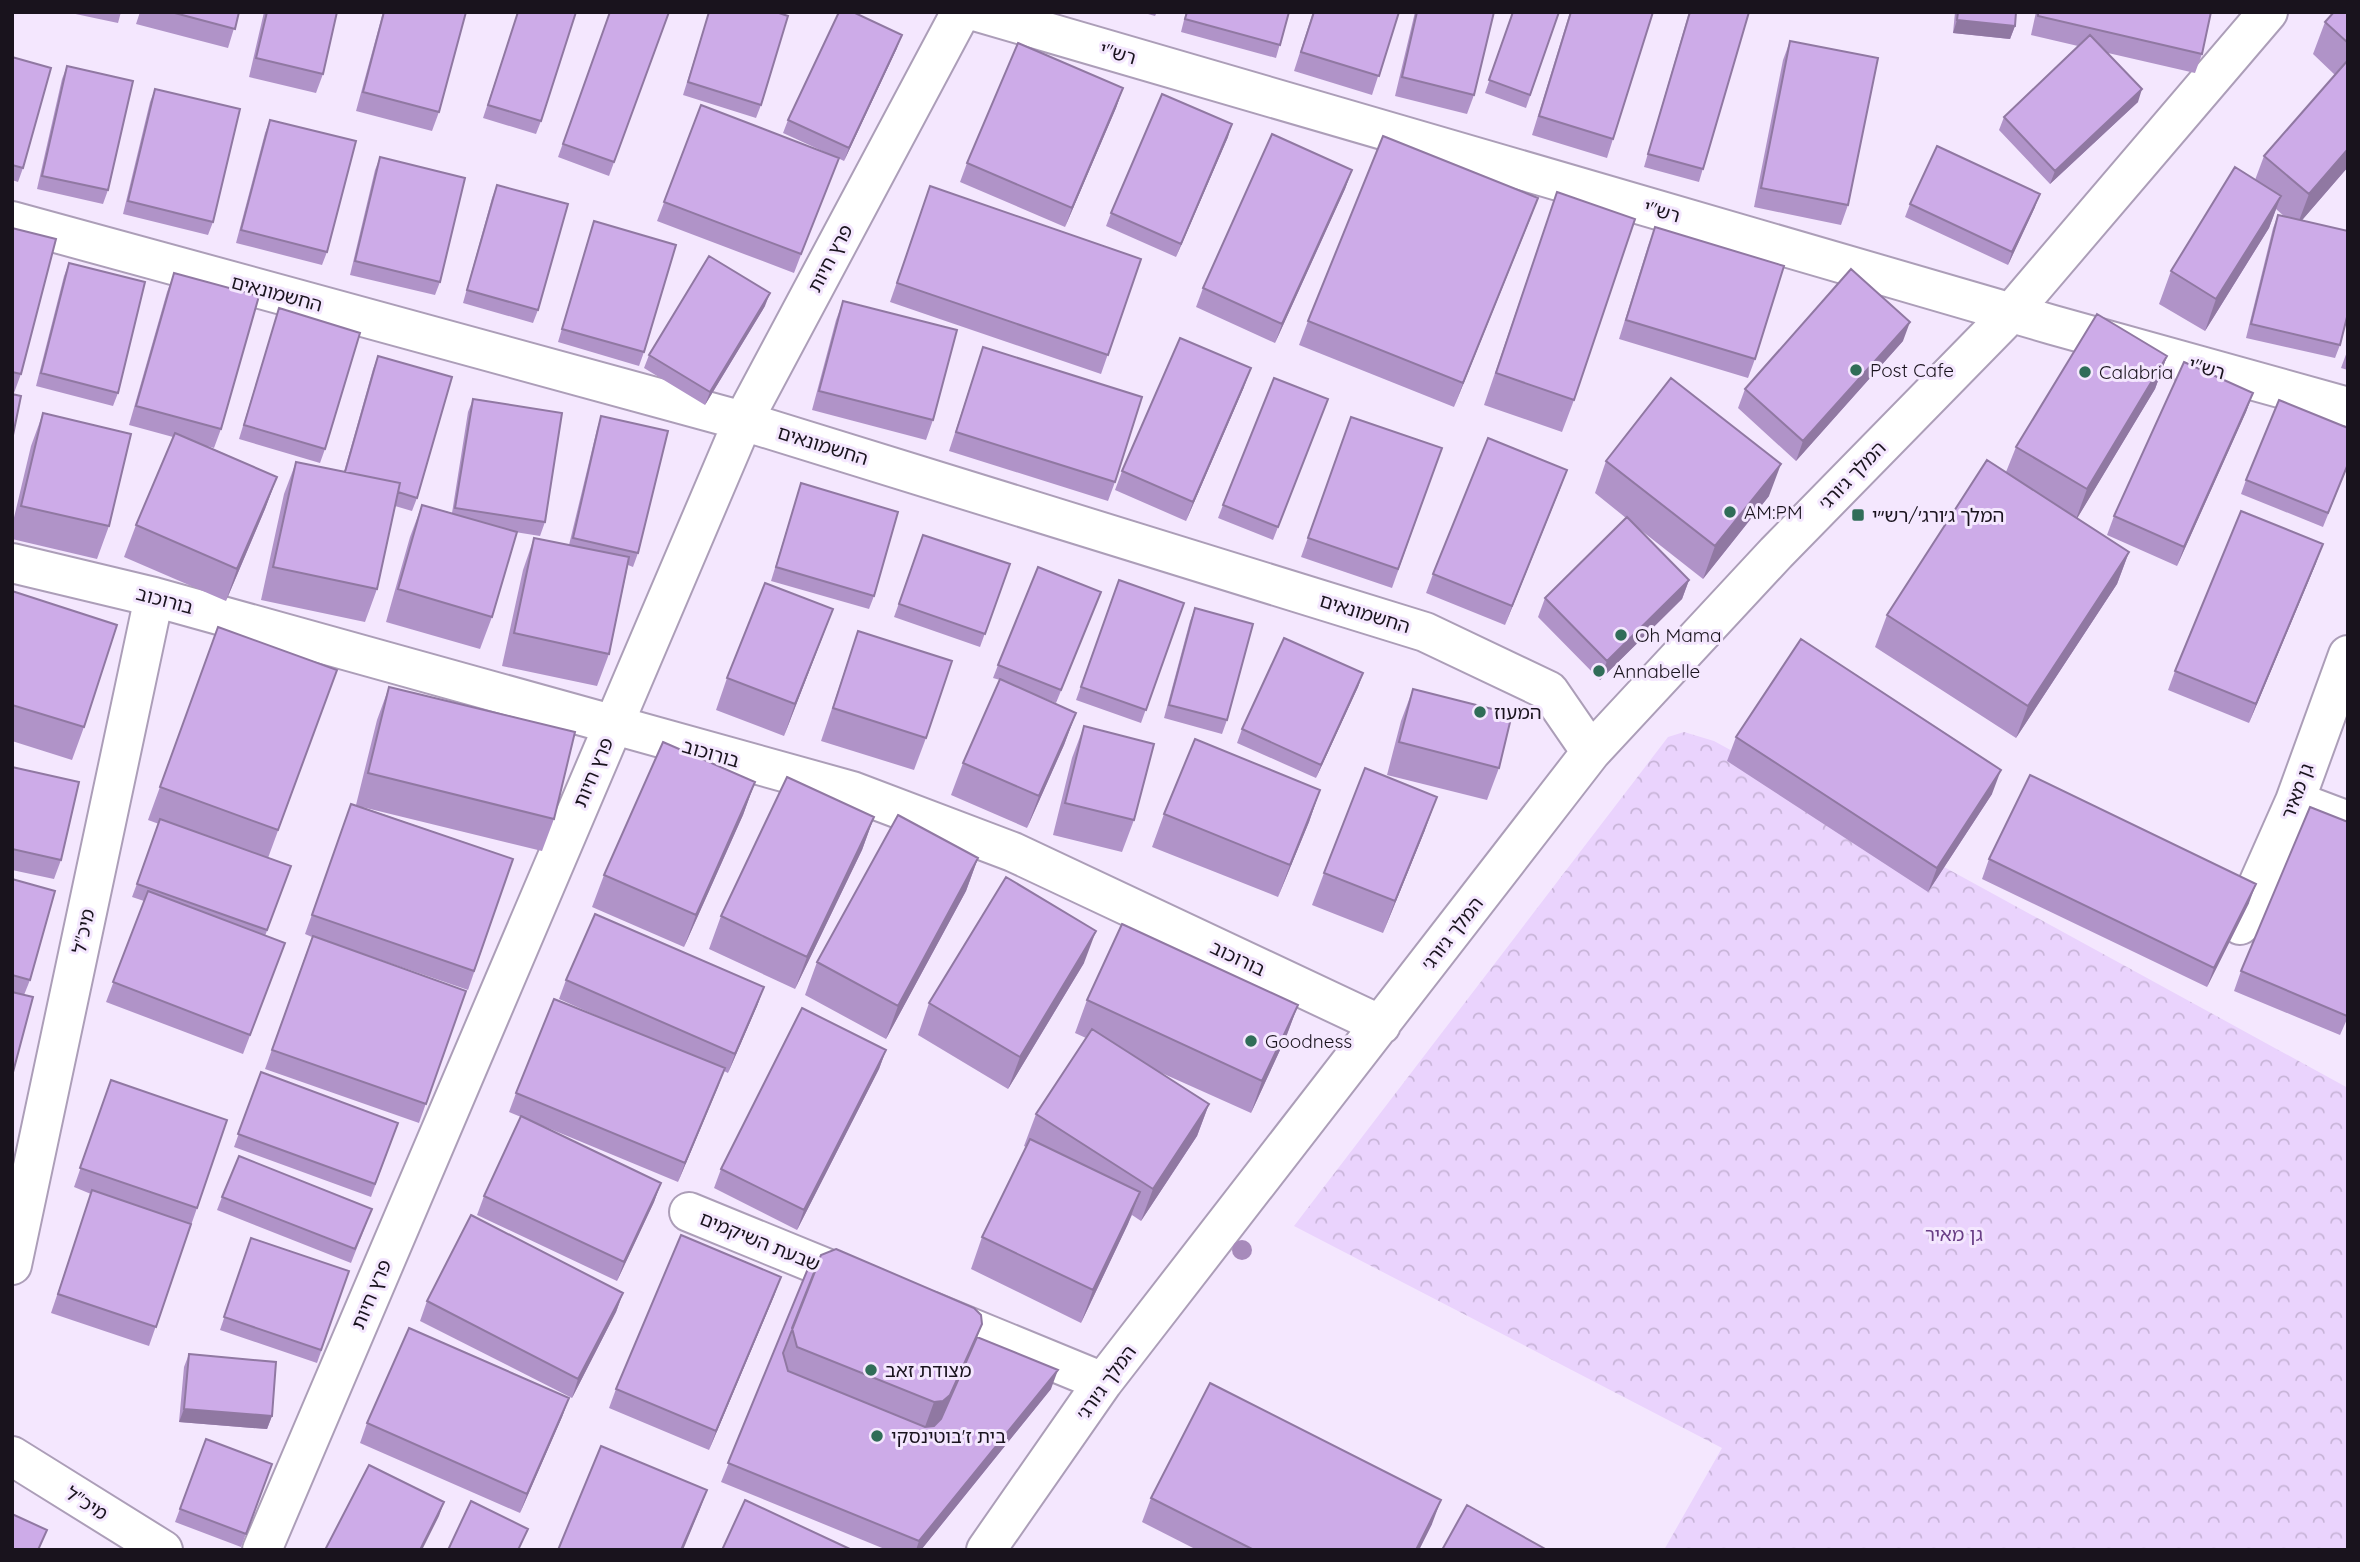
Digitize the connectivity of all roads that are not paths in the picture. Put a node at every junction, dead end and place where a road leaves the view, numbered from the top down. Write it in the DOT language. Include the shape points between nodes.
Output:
graph roads {
  1 [pos="961,12"];
  2 [pos="978,12"];
  3 [pos="2268,12"];
  4 [pos="12,221"];
  5 [pos="1948,295"];
  6 [pos="2011,313"];
  7 [pos="1967,357"];
  8 [pos="2348,407"];
  9 [pos="743,421"];
  10 [pos="12,563"];
  11 [pos="154,597"];
  12 [pos="2348,655"];
  13 [pos="612,725"];
  14 [pos="1591,752"];
  15 [pos="2295,801"];
  16 [pos="2348,821"];
  17 [pos="2240,925"];
  18 [pos="1381,1025"];
  19 [pos="689,1212"];
  20 [pos="12,1265"];
  21 [pos="1103,1382"];
  22 [pos="12,1456"];
  23 [pos="163,1550"];
  24 [pos="262,1550"];
  25 [pos="986,1550"];
  1 -- 9 [label="street, פרץ חיות"];
  2 -- 5 [label="street, רש\"י"];
  3 -- 6 [label="street"];
  4 -- 9 [label="street, החשמונאים"];
  5 -- 6 [label="street, רש\"י"];
  5 -- 7 [label="street" via="1967,325"];
  6 -- 7 [label="street, המלך ג׳ורג׳"];
  6 -- 8 [label="street, רש\"י"];
  7 -- 14 [label="street, המלך ג׳ורג׳"];
  9 -- 13 [label="street, פרץ חיות"];
  9 -- 14 [label="street, החשמונאים" via="1425,632 1549,691"];
  10 -- 11 [label="street, בורוכוב"];
  11 -- 13 [label="street, בורוכוב"];
  11 -- 20 [label="street, מיכ\"ל"];
  12 -- 15 [label="street, גן מאיר"];
  13 -- 18 [label="street, בורוכוב" via="852,791 958,829"];
  13 -- 24 [label="street, פרץ חיות"];
  14 -- 18 [label="street, המלך ג׳ורג׳"];
  15 -- 16 [label="street"];
  15 -- 17 [label="street, גן מאיר"];
  18 -- 21 [label="street, המלך ג׳ורג׳"];
  19 -- 21 [label="street, שבעת השיקמים"];
  21 -- 25 [label="street, המלך ג׳ורג׳"];
  22 -- 23 [label="street, מיכ\"ל"];
}
